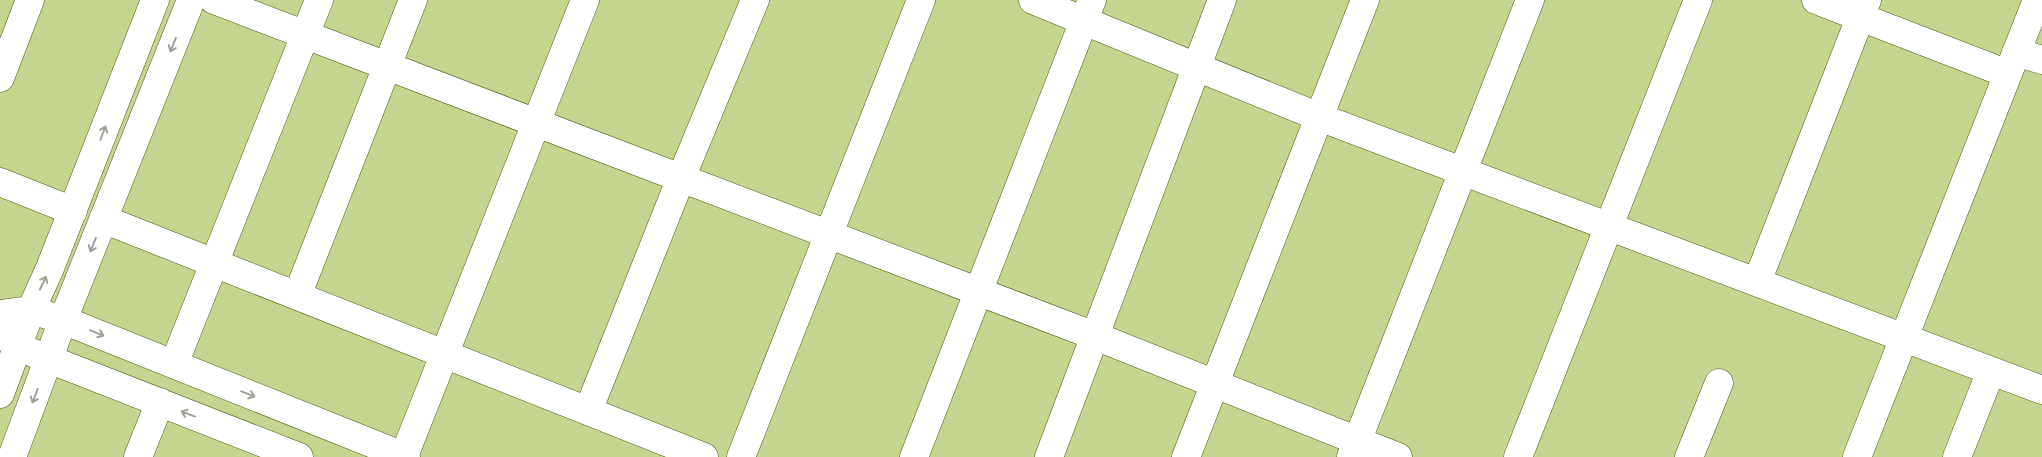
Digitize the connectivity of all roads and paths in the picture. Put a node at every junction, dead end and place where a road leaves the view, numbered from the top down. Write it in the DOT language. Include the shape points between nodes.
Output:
graph roads {
  1 [pos="30,0"];
  2 [pos="155,0"];
  3 [pos="192,0"];
  4 [pos="214,0"];
  5 [pos="319,0"];
  6 [pos="413,0"];
  7 [pos="585,0"];
  8 [pos="755,0"];
  9 [pos="921,0"];
  10 [pos="1033,0"];
  11 [pos="1222,0"];
  12 [pos="1365,0"];
  13 [pos="1530,0"];
  14 [pos="1698,0"];
  15 [pos="1816,0"];
  16 [pos="2037,0"];
  17 [pos="1864,9"];
  18 [pos="1088,10"];
  19 [pos="305,34"];
  20 [pos="2022,62"];
  21 [pos="387,66"];
  22 [pos="1198,67"];
  23 [pos="0,78"];
  24 [pos="1320,117"];
  25 [pos="536,123"];
  26 [pos="1463,171"];
  27 [pos="681,178"];
  28 [pos="0,182"];
  29 [pos="73,211"];
  30 [pos="103,219"];
  31 [pos="1609,226"];
  32 [pos="829,235"];
  33 [pos="214,263"];
  34 [pos="1757,282"];
  35 [pos="979,292"];
  36 [pos="297,296"];
  37 [pos="31,310"];
  38 [pos="0,314"];
  39 [pos="63,320"];
  40 [pos="1095,336"];
  41 [pos="1904,338"];
  42 [pos="9,340"];
  43 [pos="445,354"];
  44 [pos="50,358"];
  45 [pos="174,364"];
  46 [pos="1991,371"];
  47 [pos="1719,383"];
  48 [pos="1215,384"];
  49 [pos="2042,390"];
  50 [pos="0,394"];
  51 [pos="160,402"];
  52 [pos="588,411"];
  53 [pos="1354,449"];
  54 [pos="12,457"];
  55 [pos="138,457"];
  56 [pos="299,457"];
  57 [pos="405,457"];
  58 [pos="704,457"];
  59 [pos="741,457"];
  60 [pos="914,457"];
  61 [pos="1049,457"];
  62 [pos="1186,457"];
  63 [pos="1398,457"];
  64 [pos="1518,457"];
  65 [pos="1689,457"];
  66 [pos="1857,457"];
  67 [pos="1957,457"];
  1 -- 23 [label="street"];
  29 -- 2 [label="street, one-way"];
  3 -- 30 [label="street, one-way"];
  4 -- 19 [label="street"];
  5 -- 19 [label="street"];
  6 -- 21 [label="street"];
  7 -- 25 [label="street"];
  8 -- 27 [label="street"];
  9 -- 32 [label="street"];
  10 -- 18 [label="street"];
  11 -- 22 [label="street"];
  12 -- 24 [label="street"];
  13 -- 26 [label="street"];
  14 -- 31 [label="street"];
  15 -- 17 [label="street"];
  16 -- 20 [label="street"];
  17 -- 20 [label="street"];
  17 -- 34 [label="street"];
  18 -- 22 [label="street"];
  18 -- 35 [label="street"];
  19 -- 21 [label="street"];
  19 -- 33 [label="street"];
  20 -- 41 [label="street"];
  21 -- 25 [label="street"];
  21 -- 36 [label="street"];
  22 -- 24 [label="street"];
  22 -- 40 [label="street"];
  24 -- 26 [label="street"];
  24 -- 48 [label="street"];
  25 -- 27 [label="street"];
  25 -- 43 [label="street"];
  26 -- 31 [label="street"];
  26 -- 53 [label="street"];
  27 -- 32 [label="street"];
  27 -- 52 [label="street"];
  28 -- 29 [label="street"];
  37 -- 29 [label="street, one-way"];
  30 -- 33 [label="street"];
  30 -- 39 [label="street, one-way"];
  31 -- 34 [label="street"];
  31 -- 64 [label="street"];
  32 -- 35 [label="street"];
  32 -- 59 [label="street"];
  33 -- 36 [label="street"];
  33 -- 45 [label="street"];
  34 -- 41 [label="street"];
  35 -- 40 [label="street"];
  35 -- 60 [label="street"];
  36 -- 43 [label="street"];
  37 -- 38 [label="street"];
  37 -- 39 [label="street"];
  37 -- 42 [label="street"];
  39 -- 44 [label="street"];
  39 -- 45 [label="street, one-way"];
  40 -- 48 [label="street"];
  40 -- 61 [label="street"];
  41 -- 46 [label="street"];
  41 -- 66 [label="street"];
  42 -- 44 [label="street"];
  42 -- 50 [label="street"];
  43 -- 52 [label="street"];
  43 -- 57 [label="street"];
  44 -- 51 [label="street"];
  44 -- 54 [label="street, one-way"];
  45 -- 57 [label="street, one-way"];
  46 -- 49 [label="street"];
  46 -- 67 [label="street"];
  47 -- 65 [label="street"];
  48 -- 53 [label="street"];
  48 -- 62 [label="street"];
  51 -- 55 [label="street"];
  56 -- 51 [label="street, one-way"];
  52 -- 58 [label="street"];
  53 -- 63 [label="street"];
}
